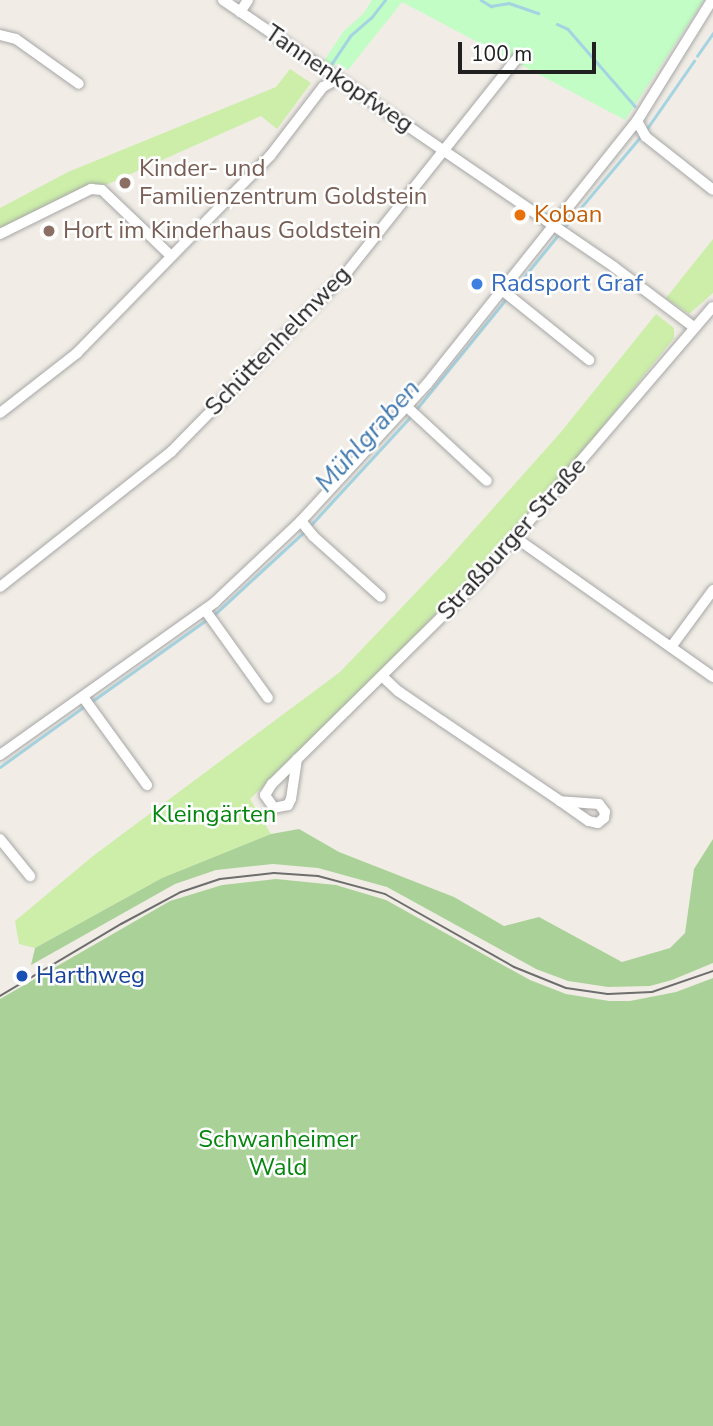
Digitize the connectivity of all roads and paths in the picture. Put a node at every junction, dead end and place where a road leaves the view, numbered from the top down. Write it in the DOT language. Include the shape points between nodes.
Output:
graph roads {
  1 [pos="223,0"];
  2 [pos="248,0"];
  3 [pos="712,0"];
  4 [pos="240,12"];
  5 [pos="0,35"];
  6 [pos="517,57"];
  7 [pos="339,78"];
  8 [pos="79,84"];
  9 [pos="637,121"];
  10 [pos="443,150"];
  11 [pos="713,190"];
  12 [pos="552,226"];
  13 [pos="0,234"];
  14 [pos="172,256"];
  15 [pos="507,294"];
  16 [pos="713,307"];
  17 [pos="695,328"];
  18 [pos="589,360"];
  19 [pos="411,411"];
  20 [pos="0,413"];
  21 [pos="486,481"];
  22 [pos="306,526"];
  23 [pos="516,538"];
  24 [pos="0,587"];
  25 [pos="713,590"];
  26 [pos="381,597"];
  27 [pos="209,615"];
  28 [pos="671,647"];
  29 [pos="383,677"];
  30 [pos="713,677"];
  31 [pos="268,698"];
  32 [pos="84,699"];
  33 [pos="0,755"];
  34 [pos="298,759"];
  35 [pos="147,785"];
  36 [pos="560,801"];
  37 [pos="0,839"];
  38 [pos="30,876"];
  1 -- 4 [label="street, Tannenkopfweg"];
  2 -- 4 [label="street"];
  3 -- 9 [label="street"];
  4 -- 7 [label="street, Tannenkopfweg"];
  5 -- 8 [label="street" via="16,39"];
  6 -- 10 [label="street, Schüttenhelmweg"];
  7 -- 10 [label="street, Tannenkopfweg"];
  7 -- 14 [label="street" via="323,87 270,156"];
  9 -- 11 [label="street" via="646,137"];
  9 -- 12 [label="street"];
  10 -- 12 [label="street, Tannenkopfweg"];
  10 -- 24 [label="street, Schüttenhelmweg" via="346,272 171,452"];
  12 -- 15 [label="street"];
  12 -- 17 [label="street, Tannenkopfweg"];
  13 -- 14 [label="street" via="91,188 102,190"];
  14 -- 20 [label="street" via="77,353"];
  15 -- 18 [label="street"];
  15 -- 19 [label="street"];
  16 -- 17 [label="street, Straßburger Straße"];
  17 -- 23 [label="street, Straßburger Straße"];
  19 -- 21 [label="street"];
  19 -- 22 [label="street"];
  22 -- 26 [label="street"];
  22 -- 27 [label="street"];
  23 -- 28 [label="street"];
  23 -- 29 [label="street, Straßburger Straße"];
  25 -- 28 [label="street"];
  27 -- 31 [label="street"];
  27 -- 32 [label="street"];
  28 -- 30 [label="street"];
  29 -- 34 [label="street, Straßburger Straße"];
  29 -- 36 [label="street"];
  32 -- 33 [label="street"];
  32 -- 35 [label="street"];
  34 -- 34 [label="street, Straßburger Straße" via="267,790 266,799 274,808 291,799"];
  37 -- 38 [label="street"];
}
